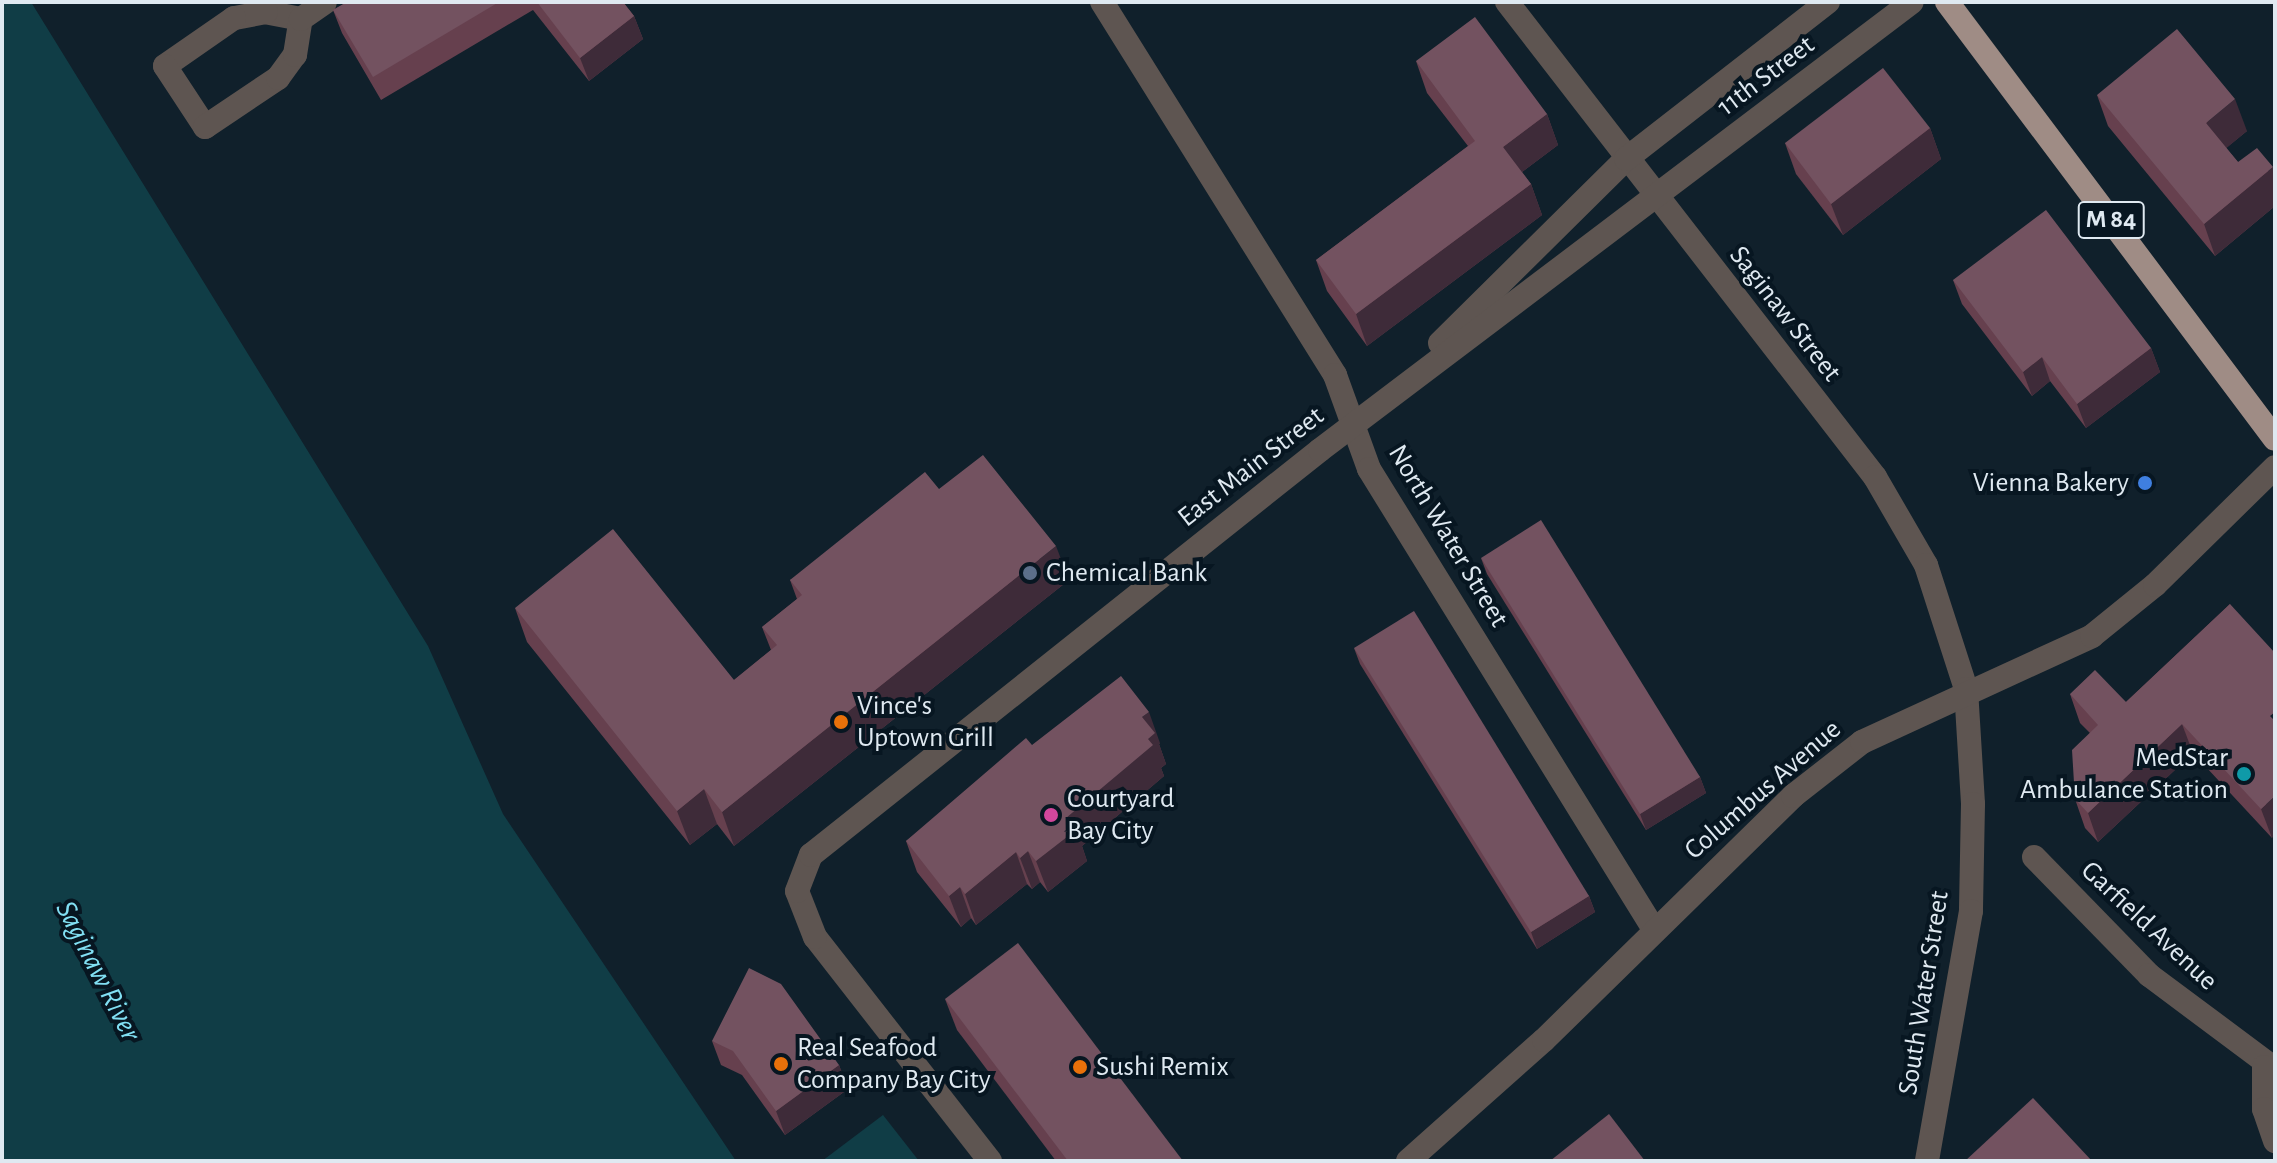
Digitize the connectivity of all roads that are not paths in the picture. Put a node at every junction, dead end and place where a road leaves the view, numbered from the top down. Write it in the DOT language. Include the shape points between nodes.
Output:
graph roads {
  1 [pos="325,2"];
  2 [pos="1102,2"];
  3 [pos="1507,2"];
  4 [pos="1828,2"];
  5 [pos="1912,2"];
  6 [pos="1947,2"];
  7 [pos="301,19"];
  8 [pos="1626,159"];
  9 [pos="1656,198"];
  10 [pos="1383,401"];
  11 [pos="1353,424"];
  12 [pos="2275,439"];
  13 [pos="2275,467"];
  14 [pos="1966,689"];
  15 [pos="2034,857"];
  16 [pos="1655,931"];
  17 [pos="2270,1068"];
  18 [pos="2275,1141"];
  19 [pos="990,1161"];
  20 [pos="1408,1161"];
  21 [pos="1927,1161"];
  1 -- 7 [label="street"];
  2 -- 11 [label="street, North Water Street" via="1335,375"];
  3 -- 8 [label="street, Saginaw Street"];
  4 -- 8 [label="street, East Main Street"];
  5 -- 9 [label="street, 11th Street"];
  6 -- 12 [label="main road, M 84"];
  7 -- 7 [label="street" via="266,12 234,18 165,66 205,127 278,78 295,55"];
  8 -- 9 [label="street, Saginaw Street"];
  8 -- 10 [label="street, East Main Street"];
  9 -- 10 [label="street, East Main Street"];
  9 -- 14 [label="street, Saginaw Street" via="1875,477 1926,565"];
  10 -- 11 [label="street, East Main Street"];
  11 -- 16 [label="street, North Water Street" via="1369,469"];
  11 -- 19 [label="street, East Main Street" via="811,855 797,891 815,937"];
  13 -- 14 [label="street, Columbus Avenue" via="2155,585 2092,636"];
  14 -- 16 [label="street, Columbus Avenue" via="1850,751 1783,805"];
  14 -- 21 [label="street, South Water Street" via="1971,911"];
  15 -- 17 [label="street, Garfield Avenue" via="2149,975"];
  16 -- 20 [label="street, Columbus Avenue"];
  17 -- 18 [label="street, Garfield Avenue" via="2264,1109"];
}
